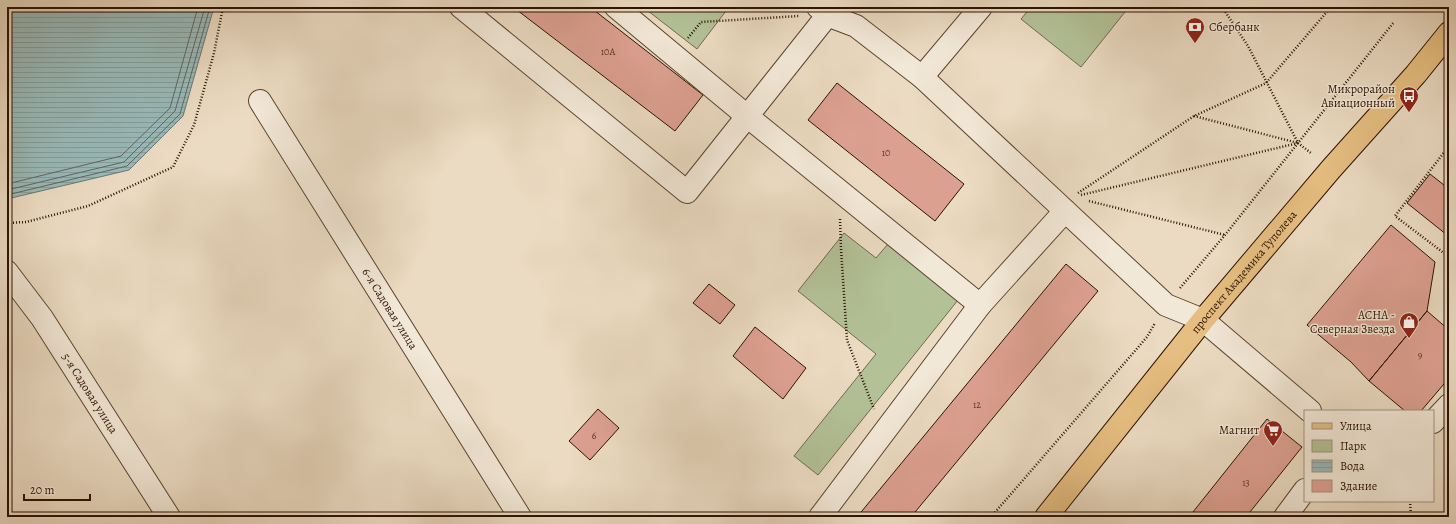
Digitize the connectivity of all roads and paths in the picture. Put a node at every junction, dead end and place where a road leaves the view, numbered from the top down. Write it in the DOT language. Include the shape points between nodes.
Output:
graph roads {
  1 [pos="223,7"];
  2 [pos="461,7"];
  3 [pos="616,7"];
  4 [pos="981,7"];
  5 [pos="1222,7"];
  6 [pos="1331,7"];
  7 [pos="826,10"];
  8 [pos="1394,22"];
  9 [pos="1448,36"];
  10 [pos="674,55"];
  11 [pos="922,77"];
  12 [pos="1266,82"];
  13 [pos="260,102"];
  14 [pos="747,116"];
  15 [pos="1194,116"];
  16 [pos="1298,143"];
  17 [pos="1449,146"];
  18 [pos="1311,153"];
  19 [pos="840,191"];
  20 [pos="1088,201"];
  21 [pos="1065,211"];
  22 [pos="7,223"];
  23 [pos="1225,235"];
  24 [pos="1449,257"];
  25 [pos="7,272"];
  26 [pos="1166,304"];
  27 [pos="980,305"];
  28 [pos="1203,320"];
  29 [pos="1449,405"];
  30 [pos="1309,410"];
  31 [pos="1434,421"];
  32 [pos="884,433"];
  33 [pos="1304,491"];
  34 [pos="1410,502"];
  35 [pos="169,517"];
  36 [pos="520,517"];
  37 [pos="820,517"];
  38 [pos="991,517"];
  39 [pos="1046,517"];
  40 [pos="1285,517"];
  41 [pos="1411,517"];
  1 -- 22 [label="path" via="214,53 194,124 173,167 88,206 26,222"];
  2 -- 14 [label="lane" via="687,192"];
  3 -- 10 [label="lane"];
  4 -- 11 [label="lane"];
  5 -- 12 [label="path" via="1248,46"];
  6 -- 12 [label="path"];
  7 -- 10 [label="path" via="701,22"];
  7 -- 11 [label="lane" via="856,26"];
  7 -- 14 [label="lane"];
  8 -- 16 [label="path"];
  9 -- 28 [label="main road, проспект Академика Туполева"];
  10 -- 14 [label="lane"];
  11 -- 21 [label="lane"];
  12 -- 15 [label="path"];
  12 -- 16 [label="path"];
  13 -- 36 [label="lane, 6-я Садовая улица"];
  14 -- 19 [label="lane"];
  15 -- 16 [label="path"];
  15 -- 16 [label="path" via="1073,197"];
  16 -- 18 [label="path"];
  16 -- 23 [label="path"];
  17 -- 24 [label="path" via="1395,216"];
  19 -- 27 [label="lane"];
  19 -- 32 [label="path" via="847,340"];
  20 -- 23 [label="path"];
  21 -- 26 [label="lane"];
  21 -- 27 [label="lane"];
  23 -- 26 [label="path"];
  25 -- 35 [label="lane, 5-я Садовая улица" via="42,318"];
  26 -- 28 [label="lane"];
  26 -- 38 [label="path" via="1146,337"];
  27 -- 32 [label="lane"];
  28 -- 30 [label="lane"];
  28 -- 39 [label="main road, проспект Академика Туполева"];
  29 -- 31 [label="lane"];
  32 -- 37 [label="lane"];
  33 -- 40 [label="lane"];
  34 -- 41 [label="path"];
}
